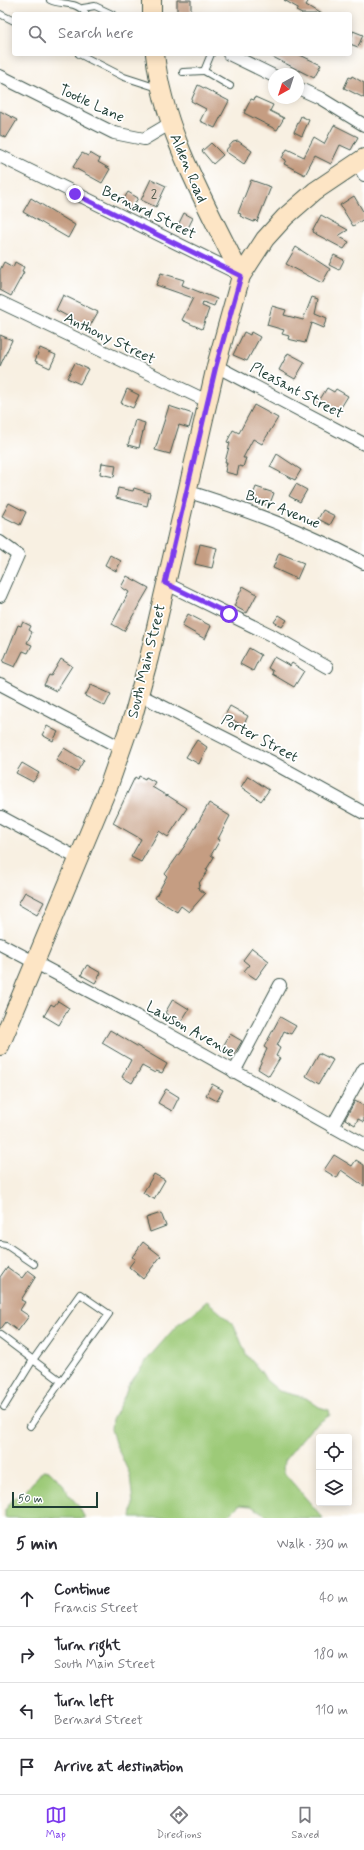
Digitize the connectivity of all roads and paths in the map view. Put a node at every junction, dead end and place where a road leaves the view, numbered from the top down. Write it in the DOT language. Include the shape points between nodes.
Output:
graph roads {
  1 [pos="50,0"];
  2 [pos="152,0"];
  3 [pos="69,1"];
  4 [pos="85,11"];
  5 [pos="108,12"];
  6 [pos="152,12"];
  7 [pos="0,14"];
  8 [pos="12,20"];
  9 [pos="83,56"];
  10 [pos="154,56"];
  11 [pos="210,56"];
  12 [pos="233,56"];
  13 [pos="204,71"];
  14 [pos="183,72"];
  15 [pos="268,73"];
  16 [pos="0,76"];
  17 [pos="230,86"];
  18 [pos="161,89"];
  19 [pos="304,91"];
  20 [pos="171,123"];
  21 [pos="364,125"];
  22 [pos="0,156"];
  23 [pos="362,165"];
  24 [pos="241,276"];
  25 [pos="0,302"];
  26 [pos="216,366"];
  27 [pos="207,402"];
  28 [pos="364,444"];
  29 [pos="186,492"];
  30 [pos="0,542"];
  31 [pos="364,563"];
  32 [pos="165,583"];
  33 [pos="0,596"];
  34 [pos="327,667"];
  35 [pos="0,684"];
  36 [pos="140,695"];
  37 [pos="123,749"];
  38 [pos="364,813"];
  39 [pos="1,817"];
  40 [pos="79,859"];
  41 [pos="0,944"];
  42 [pos="36,964"];
  43 [pos="280,985"];
  44 [pos="0,1046"];
  45 [pos="364,1069"];
  46 [pos="234,1072"];
  47 [pos="332,1127"];
  48 [pos="364,1144"];
  49 [pos="0,1244"];
  50 [pos="34,1264"];
  51 [pos="0,1335"];
  52 [pos="34,1360"];
  53 [pos="61,1381"];
  54 [pos="4,1407"];
  55 [pos="30,1426"];
  1 -- 3 [label="lane"];
  2 -- 6 [label="main road"];
  3 -- 4 [label="lane"];
  4 -- 5 [label="lane" via="95,6"];
  7 -- 8 [label="lane"];
  9 -- 18 [label="lane" via="124,76"];
  10 -- 18 [label="main road, Alden Road"];
  11 -- 13 [label="lane"];
  12 -- 15 [label="street"];
  13 -- 14 [label="lane"];
  13 -- 17 [label="lane"];
  16 -- 20 [label="street, Tootle Lane" via="114,133 144,138"];
  18 -- 20 [label="main road, Alden Road"];
  19 -- 21 [label="street"];
  20 -- 24 [label="main road, Alden Road" via="189,172"];
  22 -- 24 [label="street, Bernard Street"];
  23 -- 24 [label="main road, South Main Street" via="315,191 278,224"];
  24 -- 26 [label="main road, South Main Street"];
  25 -- 27 [label="street, Anthony Street"];
  26 -- 27 [label="main road, South Main Street"];
  26 -- 28 [label="street, Pleasant Street"];
  27 -- 29 [label="main road, South Main Street"];
  29 -- 31 [label="street, Burr Avenue" via="275,521"];
  29 -- 32 [label="main road, South Main Street"];
  30 -- 33 [label="street" via="18,555"];
  32 -- 34 [label="street" via="264,632"];
  32 -- 36 [label="main road, South Main Street"];
  35 -- 37 [label="street"];
  36 -- 37 [label="main road, South Main Street"];
  36 -- 38 [label="street, Porter Street" via="270,761"];
  37 -- 40 [label="main road, South Main Street"];
  39 -- 40 [label="street"];
  40 -- 42 [label="main road, South Main Street"];
  41 -- 42 [label="street, Lawson Avenue"];
  42 -- 44 [label="main road, South Main Street"];
  42 -- 46 [label="street, Lawson Avenue" via="136,1016"];
  43 -- 46 [label="street"];
  45 -- 47 [label="street"];
  46 -- 47 [label="street, Lawson Avenue"];
  47 -- 48 [label="street, Lawson Avenue"];
  49 -- 50 [label="lane" via="6,1245"];
  51 -- 52 [label="lane"];
  52 -- 53 [label="lane"];
  52 -- 53 [label="lane" via="80,1294 109,1314"];
  52 -- 54 [label="lane"];
  53 -- 55 [label="lane"];
}
